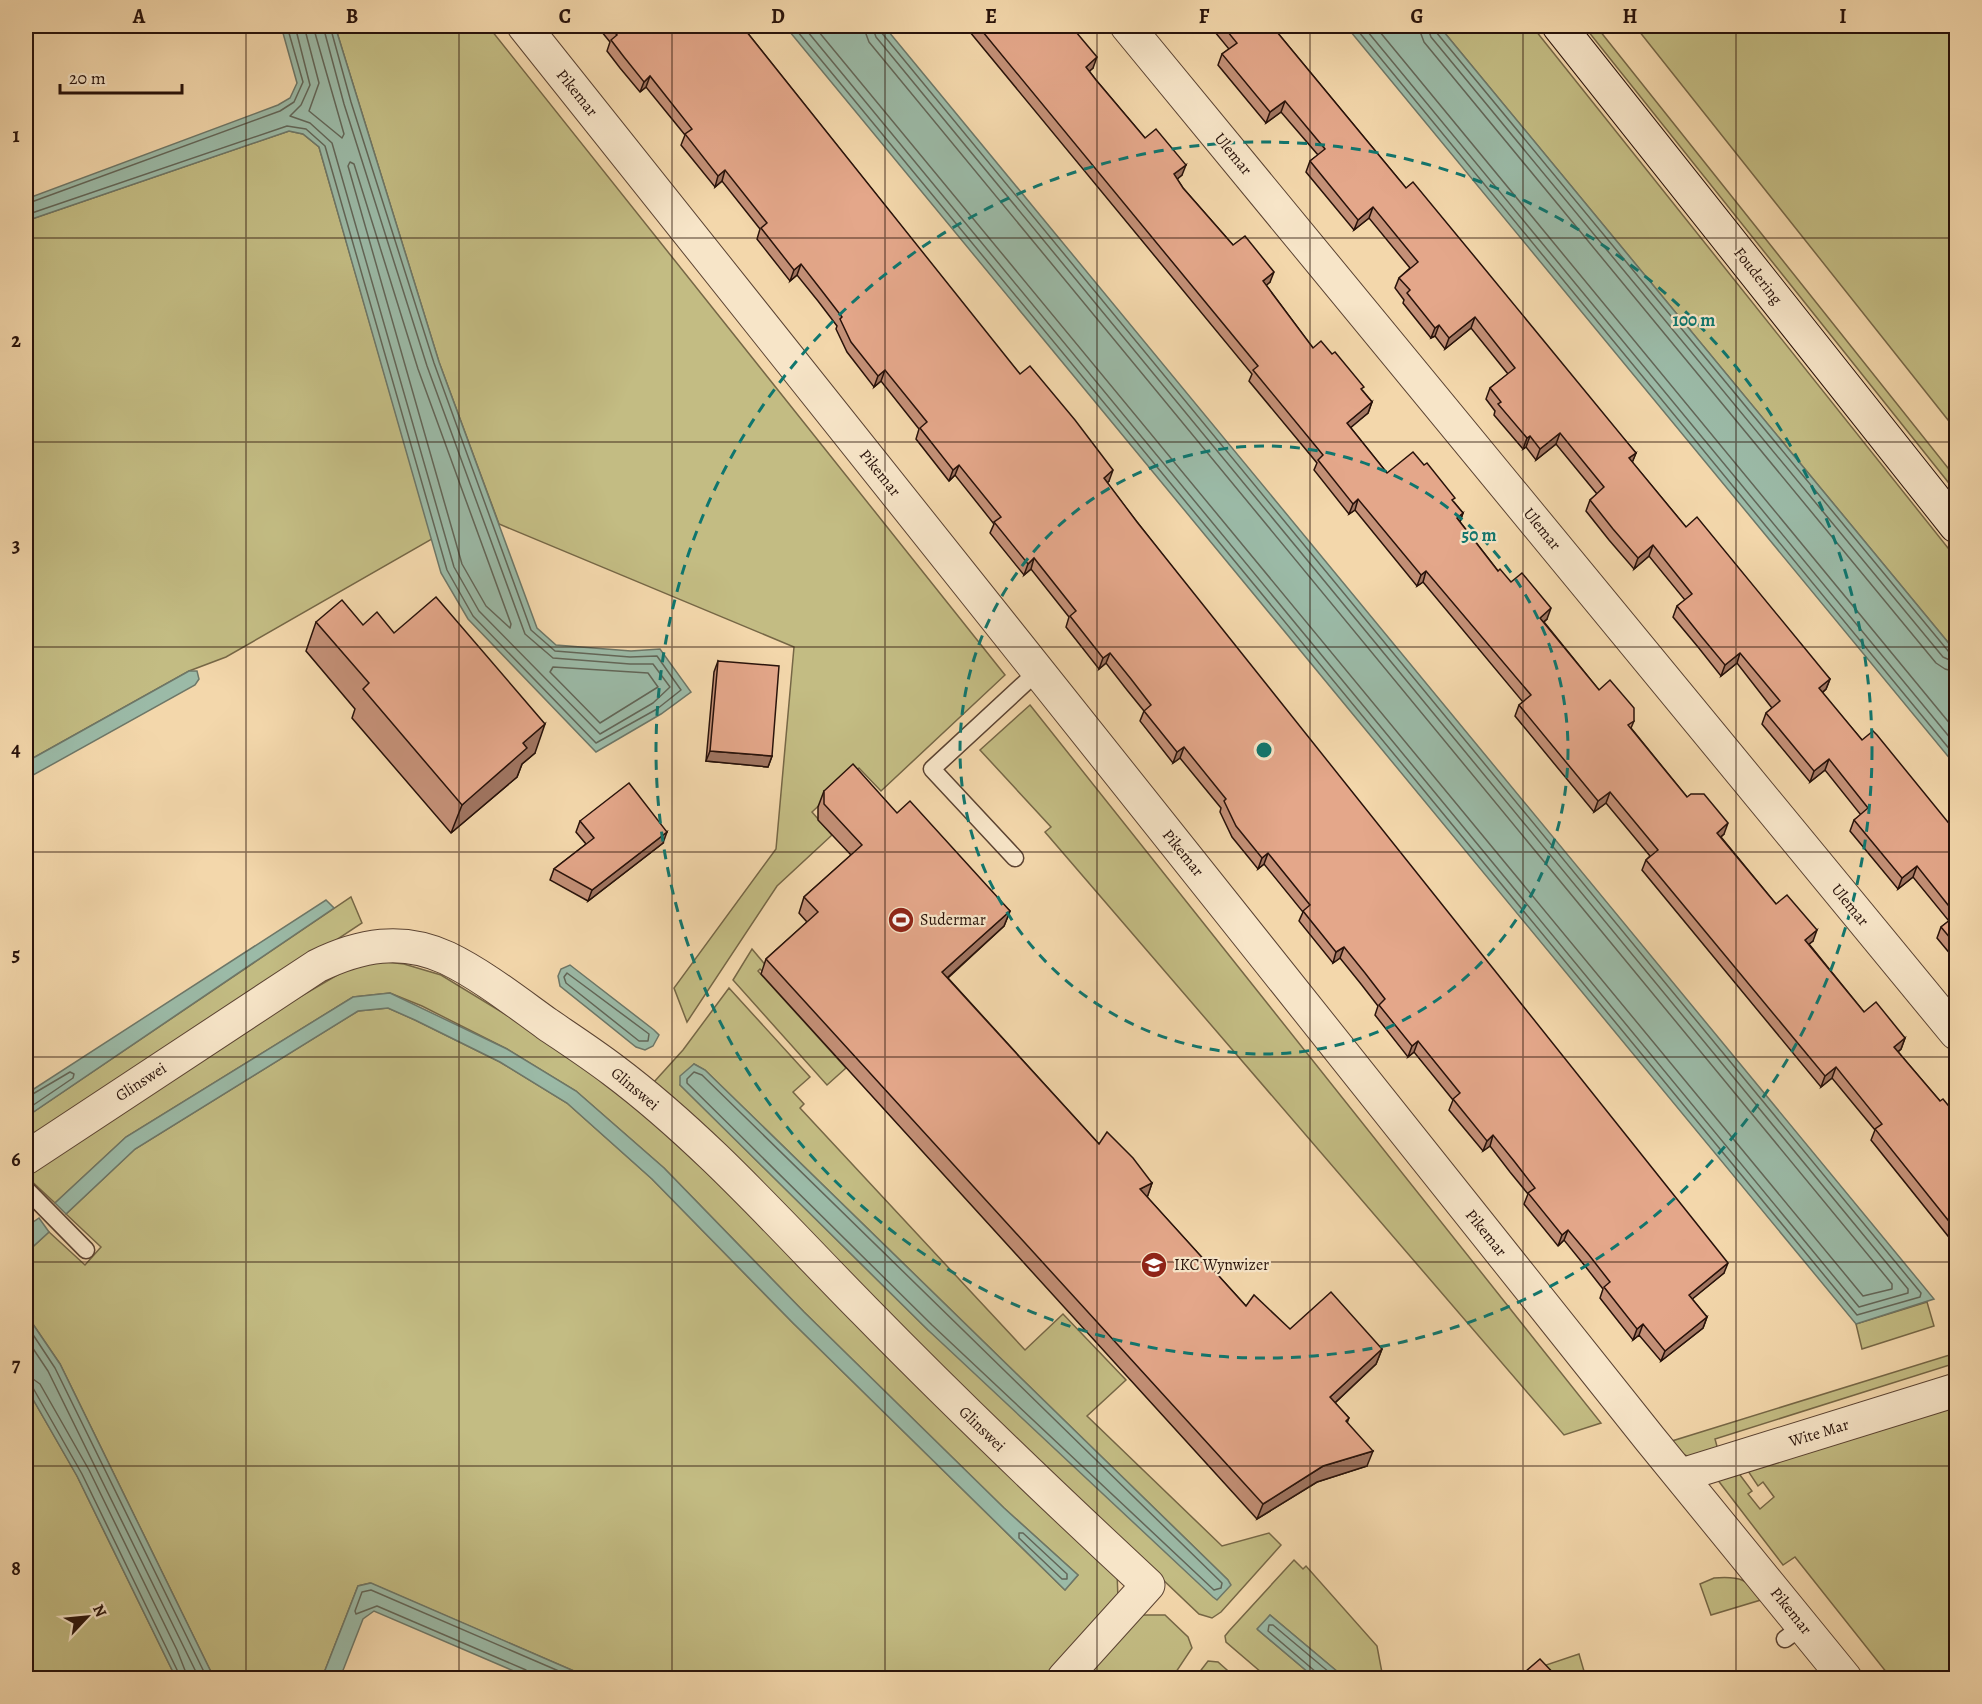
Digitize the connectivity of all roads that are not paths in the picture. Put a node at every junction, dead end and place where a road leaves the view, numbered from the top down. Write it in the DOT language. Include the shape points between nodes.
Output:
graph roads {
  1 [pos="524,26"];
  2 [pos="1126,26"];
  3 [pos="1559,26"];
  4 [pos="1956,526"];
  5 [pos="1038,671"];
  6 [pos="1015,858"];
  7 [pos="1956,1033"];
  8 [pos="26,1158"];
  9 [pos="26,1189"];
  10 [pos="86,1250"];
  11 [pos="1956,1390"];
  12 [pos="1682,1475"];
  13 [pos="1064,1678"];
  14 [pos="1845,1678"];
  1 -- 5 [label="street, Pikemar"];
  2 -- 7 [label="street, Ulemar"];
  3 -- 4 [label="street, Foudering"];
  5 -- 6 [label="lane" via="932,769"];
  5 -- 12 [label="street, Pikemar"];
  8 -- 13 [label="street, Glinswei" via="326,961 351,951 389,944 447,958 500,990 614,1071 681,1127 731,1173 984,1432 1148,1585"];
  9 -- 10 [label="lane"];
  11 -- 12 [label="street, Wite Mar"];
  12 -- 14 [label="street, Pikemar" via="1775,1592 1794,1632"];
}
